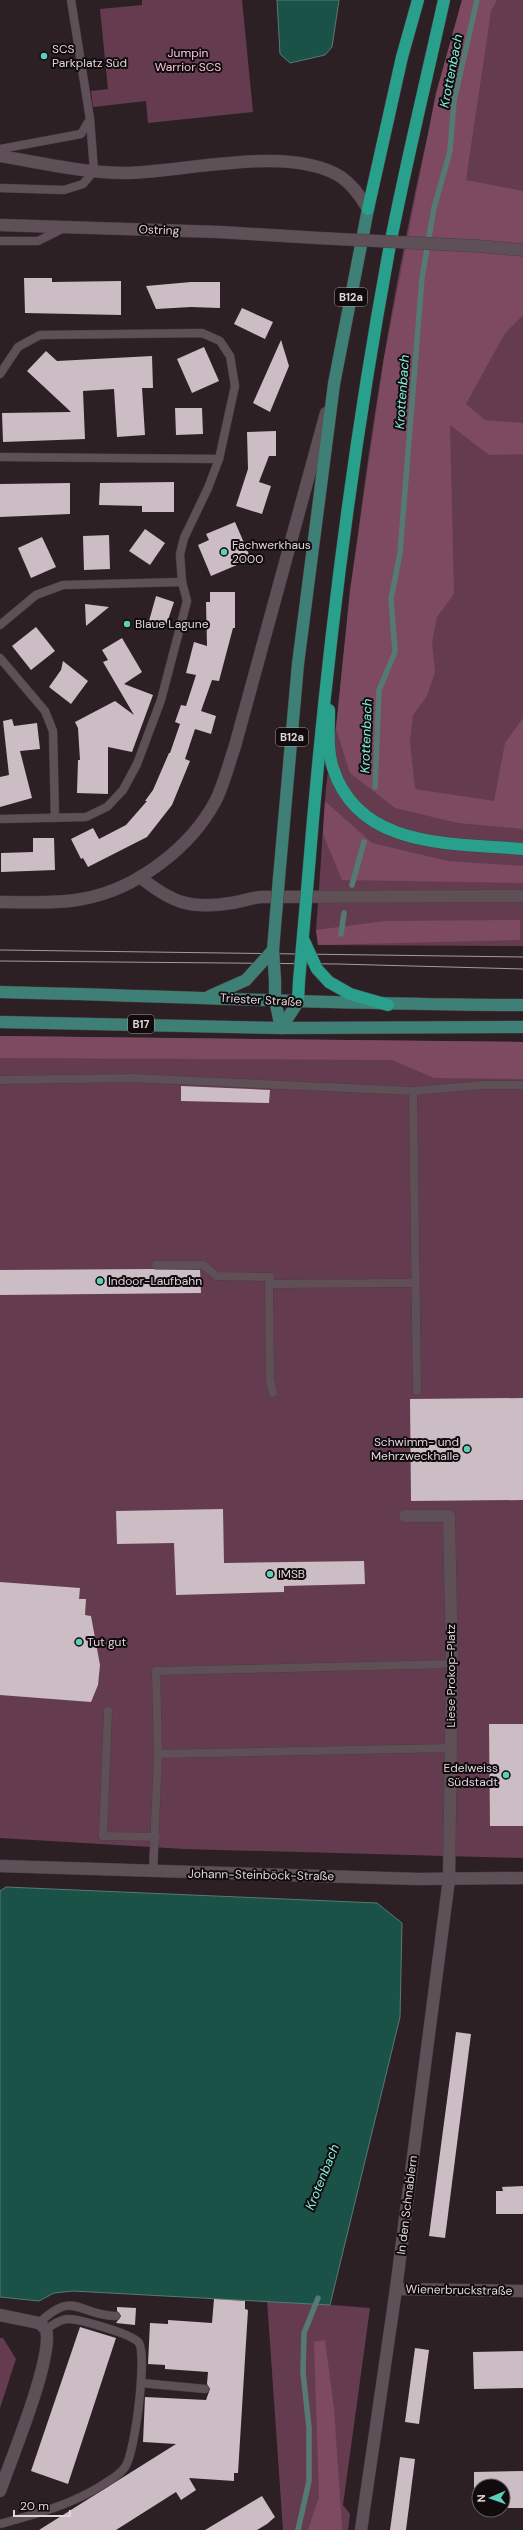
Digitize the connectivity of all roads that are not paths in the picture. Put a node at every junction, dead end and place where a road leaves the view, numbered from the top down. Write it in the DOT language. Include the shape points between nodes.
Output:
graph roads {
  1 [pos="71,0"];
  2 [pos="410,0"];
  3 [pos="418,0"];
  4 [pos="444,0"];
  5 [pos="449,0"];
  6 [pos="437,32"];
  7 [pos="402,57"];
  8 [pos="90,119"];
  9 [pos="0,149"];
  10 [pos="0,156"];
  11 [pos="94,171"];
  12 [pos="0,188"];
  13 [pos="368,209"];
  14 [pos="0,225"];
  15 [pos="65,228"];
  16 [pos="0,241"];
  17 [pos="523,250"];
  18 [pos="0,374"];
  19 [pos="334,384"];
  20 [pos="0,457"];
  21 [pos="219,459"];
  22 [pos="182,582"];
  23 [pos="0,625"];
  24 [pos="0,658"];
  25 [pos="328,666"];
  26 [pos="55,818"];
  27 [pos="0,819"];
  28 [pos="523,849"];
  29 [pos="140,877"];
  30 [pos="523,896"];
  31 [pos="0,902"];
  32 [pos="303,936"];
  33 [pos="273,950"];
  34 [pos="0,992"];
  35 [pos="208,997"];
  36 [pos="275,1000"];
  37 [pos="298,1002"];
  38 [pos="388,1005"];
  39 [pos="523,1005"];
  40 [pos="0,1022"];
  41 [pos="523,1027"];
  42 [pos="281,1028"];
  43 [pos="0,1080"];
  44 [pos="523,1085"];
  45 [pos="413,1091"];
  46 [pos="156,1265"];
  47 [pos="415,1283"];
  48 [pos="270,1285"];
  49 [pos="416,1391"];
  50 [pos="274,1393"];
  51 [pos="405,1516"];
  52 [pos="452,1664"];
  53 [pos="108,1711"];
  54 [pos="451,1748"];
  55 [pos="158,1754"];
  56 [pos="156,1837"];
  57 [pos="0,1866"];
  58 [pos="153,1873"];
  59 [pos="523,1878"];
  60 [pos="449,1879"];
  61 [pos="396,2289"];
  62 [pos="523,2291"];
  63 [pos="0,2315"];
  64 [pos="116,2316"];
  65 [pos="42,2326"];
  66 [pos="140,2383"];
  67 [pos="205,2389"];
  68 [pos="0,2491"];
  69 [pos="0,2524"];
  70 [pos="361,2530"];
  1 -- 8 [label="lane"];
  2 -- 7 [label="highway"];
  3 -- 7 [label="highway"];
  4 -- 6 [label="highway"];
  5 -- 6 [label="highway"];
  6 -- 25 [label="highway" via="389,251 347,514"];
  7 -- 13 [label="highway"];
  8 -- 9 [label="lane" via="81,134"];
  8 -- 11 [label="lane"];
  10 -- 11 [label="street"];
  11 -- 12 [label="lane" via="83,184 64,190"];
  11 -- 13 [label="street" via="151,172 222,164 274,161 296,163 319,168 341,177 357,191"];
  13 -- 19 [label="main road, B12a"];
  14 -- 15 [label="street, Ostring"];
  15 -- 16 [label="lane" via="38,241"];
  15 -- 17 [label="street, Ostring, bridge" via="219,232"];
  18 -- 21 [label="lane" via="18,347 40,335 202,333 220,341 230,356 235,386"];
  19 -- 29 [label="street" via="235,746 216,799 203,822 185,842 167,859"];
  19 -- 33 [label="main road, B12a, bridge" via="298,664"];
  20 -- 21 [label="lane"];
  21 -- 22 [label="lane" via="184,538 180,554"];
  22 -- 23 [label="lane" via="63,585 36,595"];
  22 -- 26 [label="lane" via="187,601 161,700 137,764 123,790 107,807 86,817"];
  24 -- 26 [label="lane" via="45,711 53,731"];
  25 -- 28 [label="highway" via="332,767 349,800 373,822 398,835 428,841"];
  25 -- 32 [label="highway, bridge" via="319,741"];
  26 -- 27 [label="lane"];
  29 -- 30 [label="street" via="176,901 199,906 261,897"];
  29 -- 31 [label="street" via="84,899 59,902"];
  32 -- 37 [label="highway, bridge"];
  32 -- 38 [label="highway, bridge" via="317,969 329,982 350,994"];
  33 -- 35 [label="main road, bridge" via="246,980"];
  33 -- 36 [label="main road, B12a, bridge"];
  34 -- 35 [label="main road, Triester Straße"];
  35 -- 36 [label="main road, Triester Straße"];
  36 -- 37 [label="main road, Triester Straße"];
  36 -- 42 [label="main road"];
  37 -- 38 [label="main road, Triester Straße"];
  37 -- 42 [label="main road"];
  38 -- 39 [label="main road, Triester Straße"];
  40 -- 42 [label="main road, B17"];
  41 -- 42 [label="main road, B17"];
  43 -- 45 [label="lane" via="132,1078"];
  44 -- 45 [label="lane" via="484,1085"];
  45 -- 47 [label="lane"];
  46 -- 48 [label="lane" via="203,1265 217,1276 270,1277"];
  47 -- 48 [label="lane"];
  47 -- 49 [label="lane"];
  48 -- 50 [label="lane" via="270,1380"];
  51 -- 52 [label="street, Liese Prokop-Platz" via="449,1516"];
  52 -- 54 [label="street, Liese Prokop-Platz"];
  52 -- 55 [label="lane" via="156,1670"];
  53 -- 56 [label="lane" via="104,1836"];
  54 -- 55 [label="lane"];
  54 -- 60 [label="street, Liese Prokop-Platz"];
  55 -- 56 [label="lane"];
  56 -- 58 [label="lane"];
  57 -- 58 [label="street, Johann-Steinböck-Straße"];
  58 -- 60 [label="street, Johann-Steinböck-Straße"];
  59 -- 60 [label="street, Johann-Steinböck-Straße"];
  60 -- 61 [label="street, In den Schnablern"];
  61 -- 62 [label="street, Wienerbruckstraße"];
  61 -- 70 [label="street, In den Schnablern"];
  63 -- 65 [label="street"];
  64 -- 65 [label="lane" via="66,2304 54,2308"];
  65 -- 66 [label="lane" via="73,2319 133,2338 140,2344 142,2354"];
  65 -- 68 [label="street" via="48,2341 43,2367"];
  66 -- 67 [label="lane"];
  66 -- 69 [label="lane" via="132,2453 122,2471 72,2503"];
}
